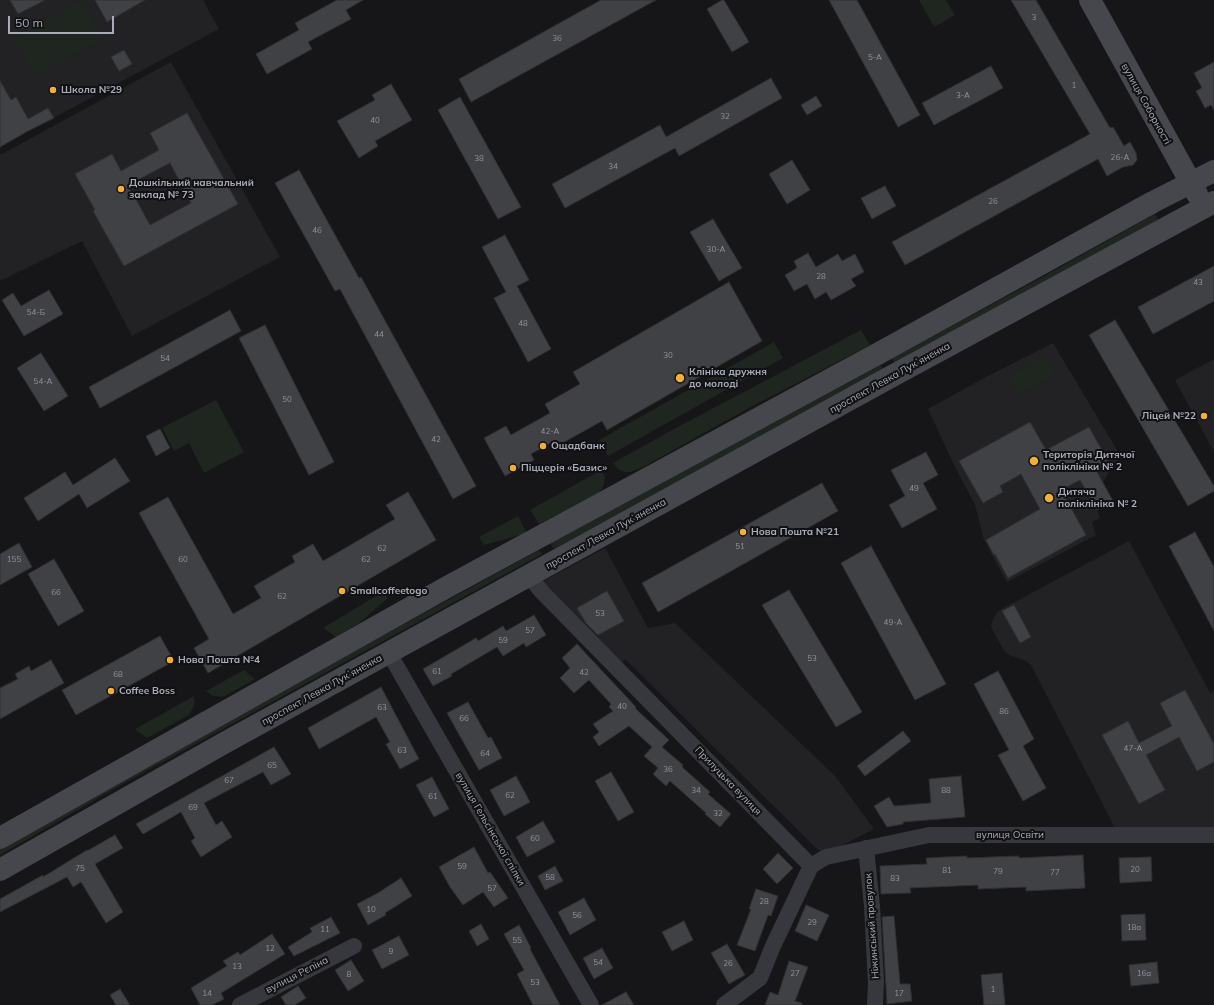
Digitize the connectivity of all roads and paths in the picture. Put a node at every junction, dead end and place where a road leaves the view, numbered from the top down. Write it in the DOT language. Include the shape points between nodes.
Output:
graph roads {
  1 [pos="1090,0"];
  2 [pos="1214,171"];
  3 [pos="1190,182"];
  4 [pos="1209,205"];
  5 [pos="529,576"];
  6 [pos="389,653"];
  7 [pos="1214,836"];
  8 [pos="0,838"];
  9 [pos="866,848"];
  10 [pos="811,866"];
  11 [pos="0,870"];
  12 [pos="354,946"];
  13 [pos="240,1005"];
  14 [pos="592,1005"];
  15 [pos="724,1005"];
  16 [pos="875,1005"];
  1 -- 3 [label="main road, вулиця Соборності"];
  2 -- 3 [label="main road"];
  3 -- 4 [label="main road, вулиця Соборності"];
  3 -- 8 [label="main road" via="447,586"];
  4 -- 5 [label="main road, проспект Левка Лукʼяненка"];
  5 -- 6 [label="main road, проспект Левка Лукʼяненка"];
  5 -- 10 [label="street, Прилуцька вулиця"];
  6 -- 11 [label="main road, проспект Левка Лукʼяненка"];
  6 -- 14 [label="street, вулиця Гельсінської спілки"];
  7 -- 9 [label="street, вулиця Освіти" via="929,835"];
  9 -- 10 [label="street, вулиця Освіти" via="826,857"];
  9 -- 16 [label="street, Ніжинський провулок" via="876,982"];
  10 -- 15 [label="street" via="760,978"];
  12 -- 13 [label="street, вулиця Рєпіна"];
}
